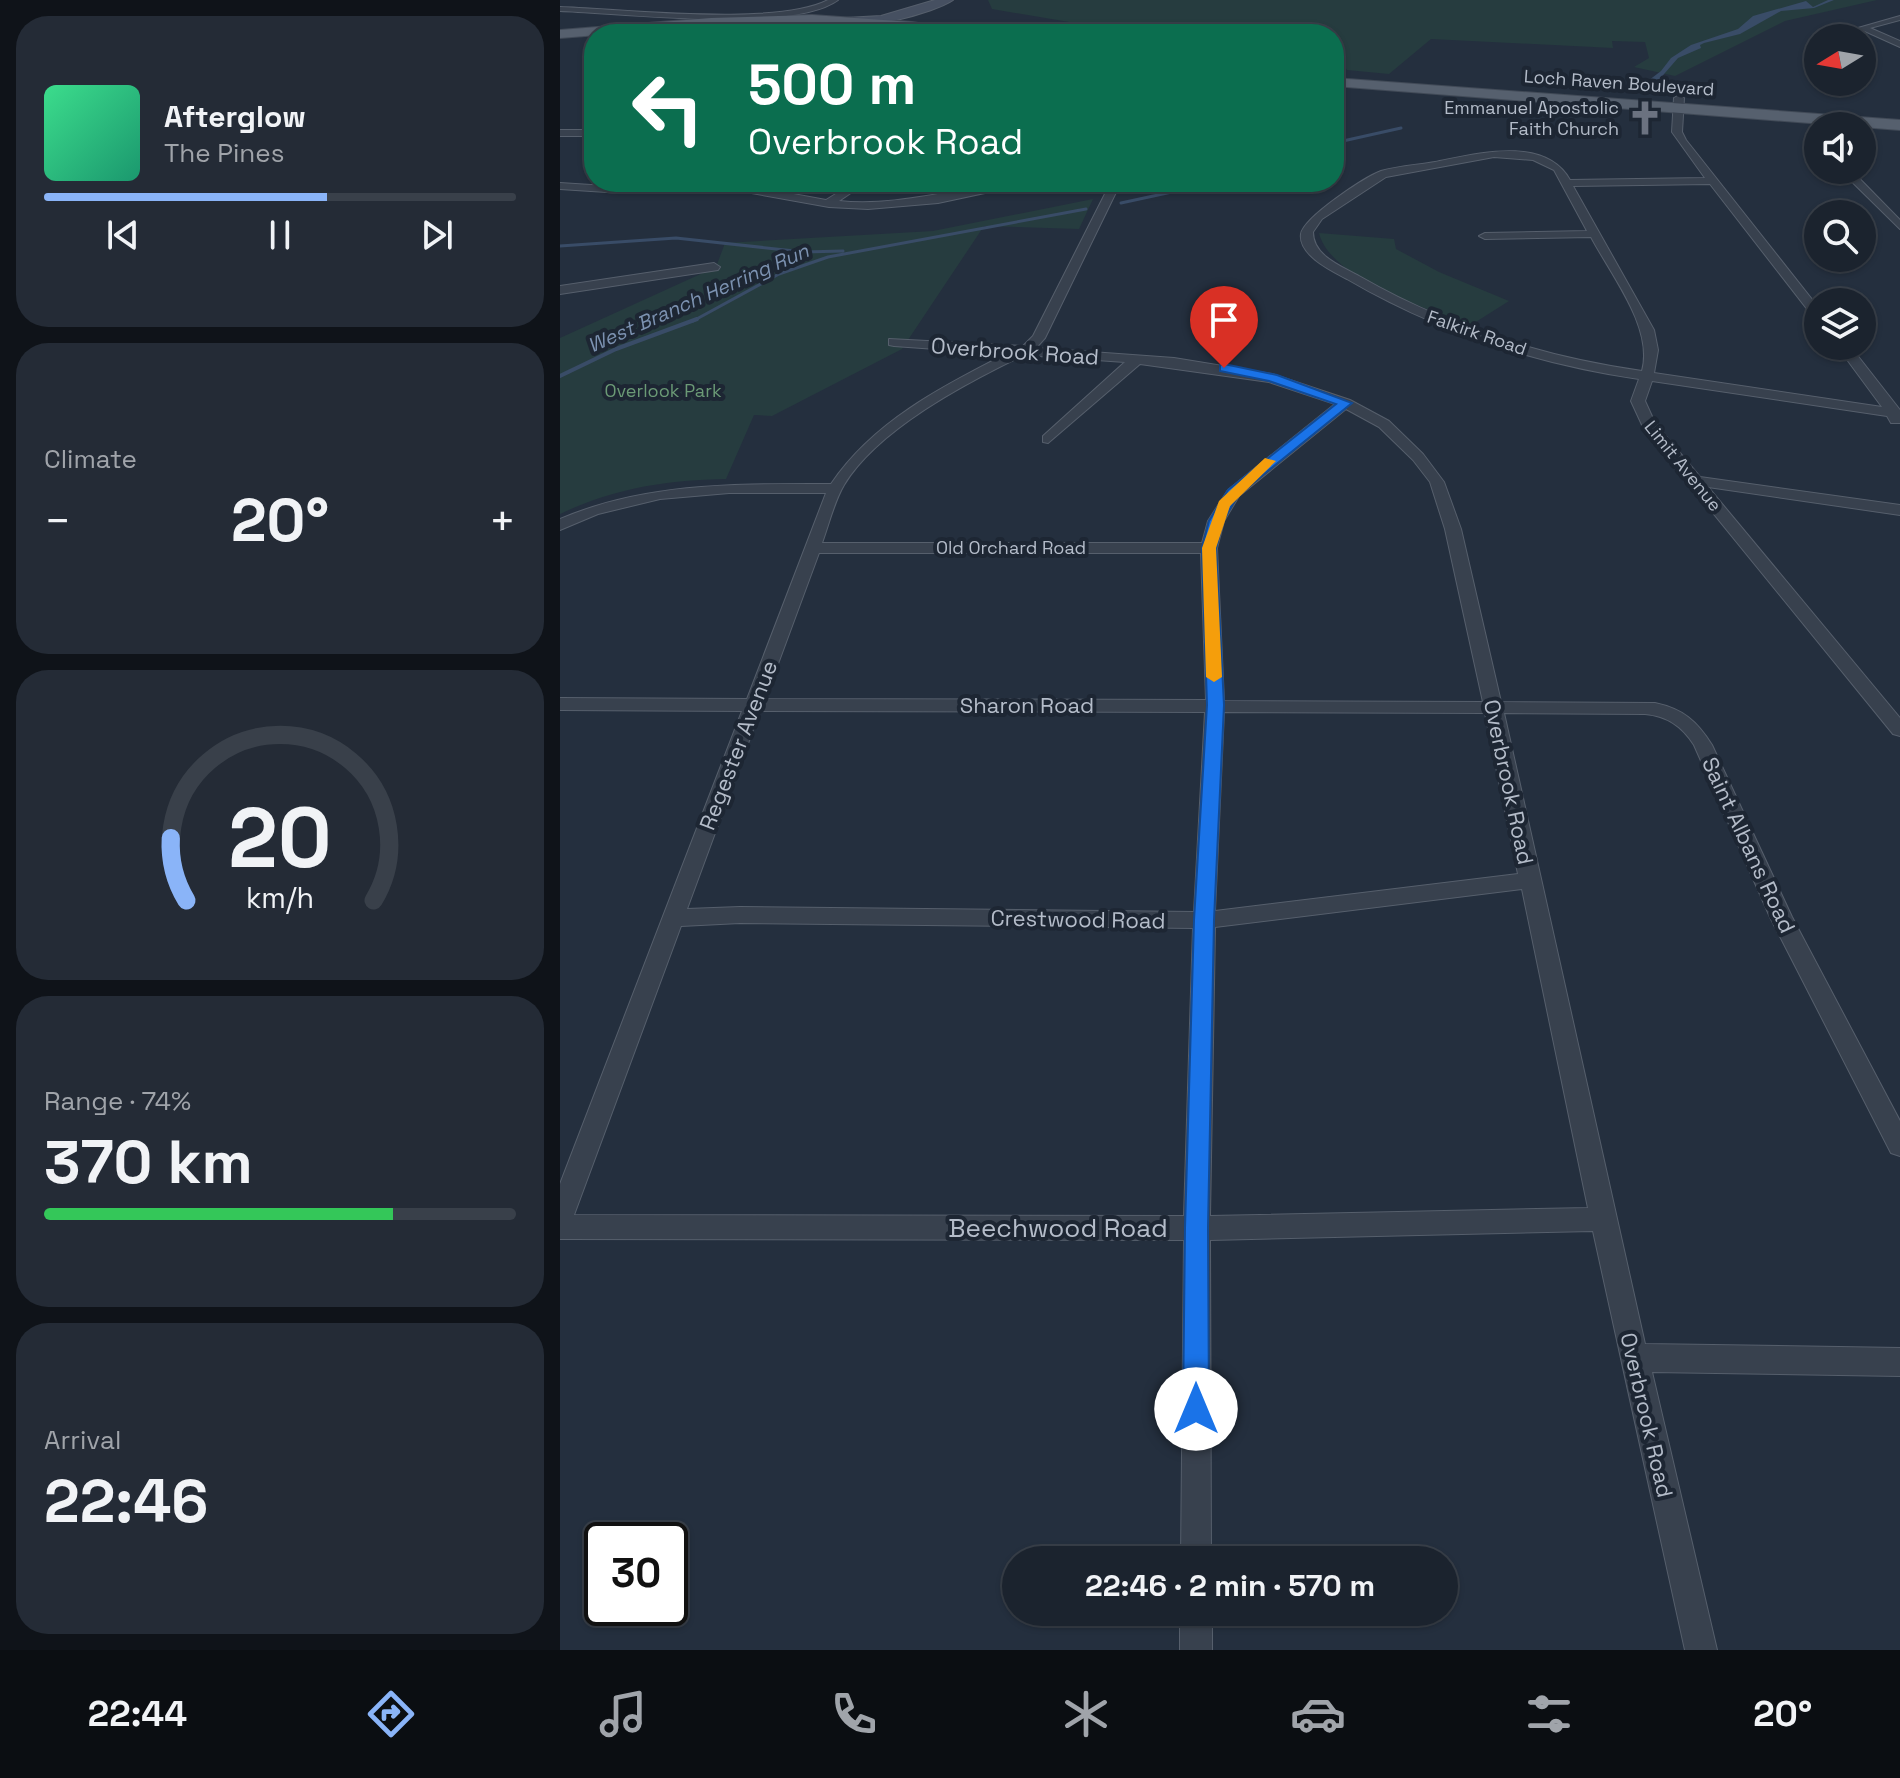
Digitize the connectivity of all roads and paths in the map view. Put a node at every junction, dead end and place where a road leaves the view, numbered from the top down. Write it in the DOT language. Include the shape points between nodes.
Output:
graph roads {
  1 [pos="834,0"];
  2 [pos="947,0"];
  3 [pos="918,8"];
  4 [pos="560,9"];
  5 [pos="808,18"];
  6 [pos="1900,18"];
  7 [pos="882,20"];
  8 [pos="730,24"];
  9 [pos="825,24"];
  10 [pos="905,24"];
  11 [pos="925,24"];
  12 [pos="584,35"];
  13 [pos="560,37"];
  14 [pos="584,37"];
  15 [pos="1900,44"];
  16 [pos="1344,79"];
  17 [pos="1678,103"];
  18 [pos="1900,115"];
  19 [pos="1804,120"];
  20 [pos="1876,124"];
  21 [pos="1900,125"];
  22 [pos="560,133"];
  23 [pos="584,133"];
  24 [pos="1511,154"];
  25 [pos="1712,181"];
  26 [pos="1567,183"];
  27 [pos="1859,184"];
  28 [pos="560,186"];
  29 [pos="584,188"];
  30 [pos="770,192"];
  31 [pos="846,192"];
  32 [pos="973,192"];
  33 [pos="1111,192"];
  34 [pos="828,203"];
  35 [pos="1900,226"];
  36 [pos="1594,234"];
  37 [pos="1485,236"];
  38 [pos="714,267"];
  39 [pos="560,290"];
  40 [pos="1804,297"];
  41 [pos="894,342"];
  42 [pos="1018,353"];
  43 [pos="1137,359"];
  44 [pos="1854,360"];
  45 [pos="1647,376"];
  46 [pos="1345,403"];
  47 [pos="1896,414"];
  48 [pos="1900,428"];
  49 [pos="1048,439"];
  50 [pos="1695,481"];
  51 [pos="835,488"];
  52 [pos="1900,510"];
  53 [pos="560,525"];
  54 [pos="813,548"];
  55 [pos="1209,548"];
  56 [pos="560,704"];
  57 [pos="754,704"];
  58 [pos="1215,705"];
  59 [pos="1493,707"];
  60 [pos="1900,730"];
  61 [pos="1530,880"];
  62 [pos="673,918"];
  63 [pos="1204,920"];
  64 [pos="1900,1145"];
  65 [pos="560,1218"];
  66 [pos="1603,1219"];
  67 [pos="560,1227"];
  68 [pos="1197,1228"];
  69 [pos="1634,1358"];
  70 [pos="1900,1362"];
  71 [pos="1196,1546"];
  72 [pos="1196,1626"];
  73 [pos="1196,1650"];
  74 [pos="1701,1650"];
  1 -- 4 [label="street" via="817,10 697,17"];
  2 -- 3 [label="street"];
  3 -- 5 [label="main road"];
  3 -- 7 [label="street"];
  3 -- 11 [label="main road" via="910,20"];
  5 -- 7 [label="main road"];
  5 -- 8 [label="main road"];
  6 -- 15 [label="street" via="1862,28"];
  7 -- 9 [label="street"];
  7 -- 10 [label="main road"];
  12 -- 13 [label="main road"];
  13 -- 14 [label="main road"];
  16 -- 17 [label="main road, Loch Raven Boulevard"];
  17 -- 18 [label="main road, Loch Raven Boulevard"];
  17 -- 19 [label="main road, Loch Raven Boulevard"];
  17 -- 25 [label="street" via="1679,137"];
  20 -- 21 [label="main road, Loch Raven Boulevard"];
  22 -- 23 [label="street"];
  24 -- 26 [label="street, Limit Avenue" via="1552,164"];
  24 -- 45 [label="street, Falkirk Road" via="1439,162 1376,177 1318,217 1307,232 1307,242 1324,261 1429,318 1514,348"];
  25 -- 26 [label="street"];
  25 -- 40 [label="street"];
  26 -- 36 [label="street, Limit Avenue"];
  27 -- 35 [label="street"];
  28 -- 29 [label="street"];
  30 -- 34 [label="street"];
  31 -- 34 [label="street"];
  32 -- 34 [label="street" via="910,203"];
  33 -- 42 [label="street, Regester Avenue" via="1039,338"];
  36 -- 37 [label="street"];
  36 -- 45 [label="street, Limit Avenue" via="1648,330 1654,351"];
  38 -- 39 [label="street"];
  41 -- 42 [label="street, Overbrook Road"];
  42 -- 43 [label="street, Overbrook Road"];
  42 -- 51 [label="street, Regester Avenue" via="885,429 849,465"];
  43 -- 46 [label="street, Overbrook Road" via="1240,371"];
  43 -- 49 [label="street"];
  44 -- 47 [label="street"];
  45 -- 47 [label="street, Falkirk Road"];
  45 -- 50 [label="street, Limit Avenue" via="1638,401 1641,410"];
  46 -- 55 [label="street" via="1233,493"];
  46 -- 59 [label="street, Overbrook Road" via="1384,424 1437,482 1453,529"];
  47 -- 48 [label="street"];
  50 -- 52 [label="street"];
  50 -- 60 [label="street, Limit Avenue"];
  51 -- 53 [label="street" via="653,494 601,507"];
  51 -- 54 [label="street, Regester Avenue"];
  54 -- 55 [label="street, Old Orchard Road"];
  54 -- 57 [label="street, Regester Avenue"];
  55 -- 58 [label="street"];
  56 -- 57 [label="street, Sharon Road"];
  57 -- 58 [label="street, Sharon Road"];
  57 -- 62 [label="street, Regester Avenue"];
  58 -- 59 [label="street, Sharon Road"];
  58 -- 63 [label="street"];
  59 -- 61 [label="street, Overbrook Road"];
  59 -- 64 [label="street, Saint Albans Road" via="1657,709 1690,725 1781,917"];
  61 -- 63 [label="street, Crestwood Road"];
  61 -- 66 [label="street, Overbrook Road"];
  62 -- 63 [label="street, Crestwood Road"];
  62 -- 65 [label="street, Regester Avenue"];
  63 -- 68 [label="street"];
  66 -- 68 [label="street, Beechwood Road"];
  66 -- 69 [label="street, Overbrook Road"];
  67 -- 68 [label="street, Beechwood Road"];
  68 -- 71 [label="street"];
  69 -- 70 [label="street"];
  69 -- 74 [label="street, Overbrook Road"];
  72 -- 73 [label="street"];
}
